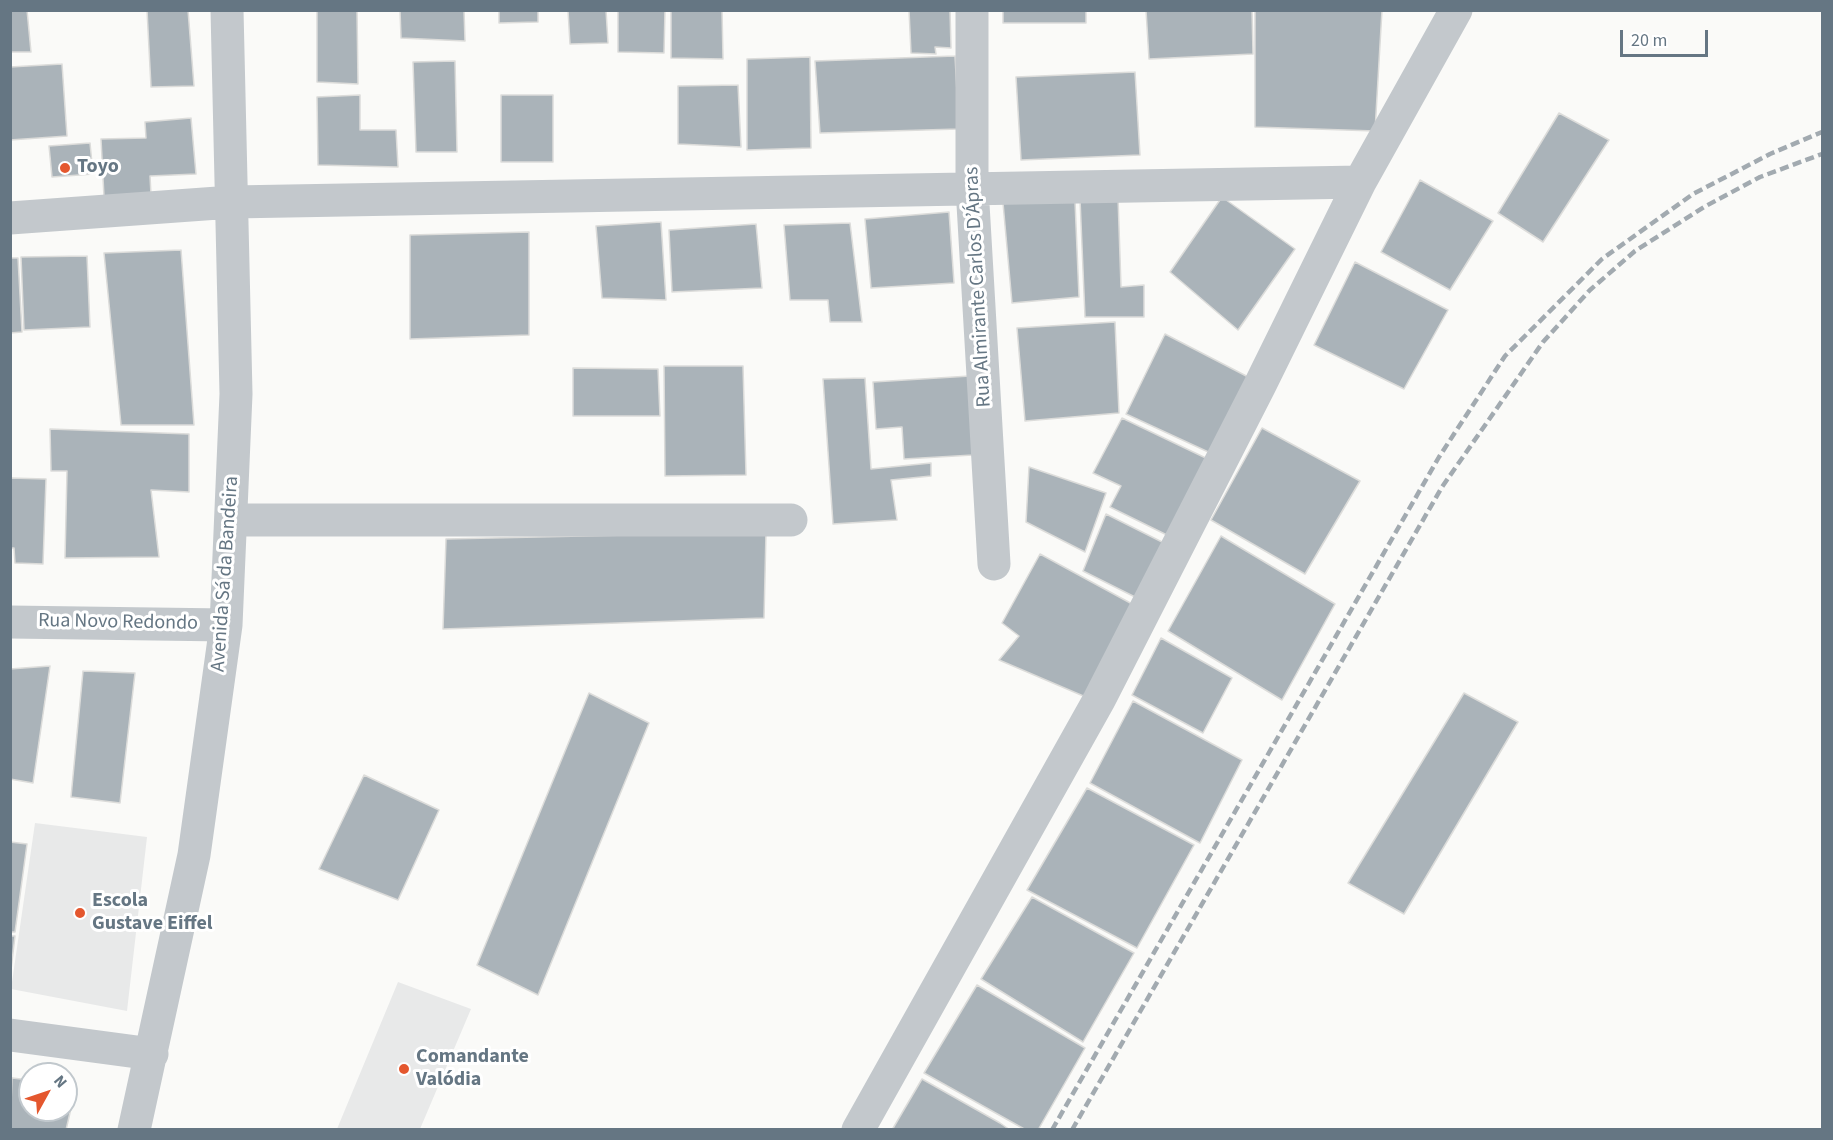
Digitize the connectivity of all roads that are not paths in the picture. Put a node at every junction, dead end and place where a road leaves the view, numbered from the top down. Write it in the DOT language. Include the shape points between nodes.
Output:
graph roads {
  1 [pos="227,10"];
  2 [pos="972,10"];
  3 [pos="1456,10"];
  4 [pos="1360,182"];
  5 [pos="972,187"];
  6 [pos="232,202"];
  7 [pos="10,218"];
  8 [pos="231,520"];
  9 [pos="791,520"];
  10 [pos="994,564"];
  11 [pos="10,622"];
  12 [pos="226,625"];
  13 [pos="10,1035"];
  14 [pos="152,1054"];
  15 [pos="134,1130"];
  16 [pos="858,1130"];
  1 -- 6 [label="street, Avenida Sá da Bandeira"];
  2 -- 5 [label="street, Rua Almirante Carlos D’Ápras"];
  3 -- 4 [label="street"];
  4 -- 5 [label="street"];
  4 -- 16 [label="street" via="1099,700"];
  5 -- 6 [label="street"];
  5 -- 10 [label="street, Rua Almirante Carlos D’Ápras"];
  6 -- 7 [label="street"];
  6 -- 8 [label="street, Avenida Sá da Bandeira" via="236,394"];
  8 -- 9 [label="street"];
  8 -- 12 [label="street, Avenida Sá da Bandeira"];
  11 -- 12 [label="street, Rua Novo Redondo"];
  12 -- 14 [label="street, Avenida Sá da Bandeira" via="194,855"];
  13 -- 14 [label="street"];
  14 -- 15 [label="street, Avenida Sá da Bandeira"];
}
